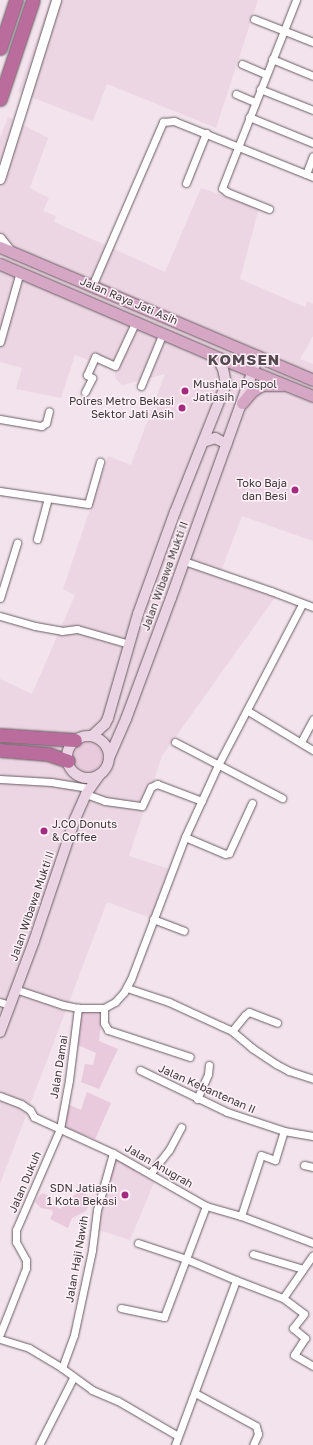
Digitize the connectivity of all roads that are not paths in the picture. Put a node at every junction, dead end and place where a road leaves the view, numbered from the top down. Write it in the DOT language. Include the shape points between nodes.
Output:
graph roads {
  1 [pos="16,0"];
  2 [pos="32,0"];
  3 [pos="56,0"];
  4 [pos="296,0"];
  5 [pos="254,19"];
  6 [pos="284,30"];
  7 [pos="313,42"];
  8 [pos="0,48"];
  9 [pos="272,59"];
  10 [pos="242,64"];
  11 [pos="266,74"];
  12 [pos="313,76"];
  13 [pos="260,89"];
  14 [pos="236,94"];
  15 [pos="0,99"];
  16 [pos="255,102"];
  17 [pos="313,110"];
  18 [pos="249,117"];
  19 [pos="206,133"];
  20 [pos="313,143"];
  21 [pos="238,146"];
  22 [pos="313,156"];
  23 [pos="6,164"];
  24 [pos="0,173"];
  25 [pos="306,174"];
  26 [pos="313,177"];
  27 [pos="0,179"];
  28 [pos="186,183"];
  29 [pos="269,209"];
  30 [pos="0,238"];
  31 [pos="0,247"];
  32 [pos="12,252"];
  33 [pos="0,264"];
  34 [pos="20,272"];
  35 [pos="92,286"];
  36 [pos="136,321"];
  37 [pos="163,333"];
  38 [pos="0,342"];
  39 [pos="235,346"];
  40 [pos="212,355"];
  41 [pos="258,356"];
  42 [pos="230,362"];
  43 [pos="253,371"];
  44 [pos="313,380"];
  45 [pos="141,386"];
  46 [pos="293,388"];
  47 [pos="85,392"];
  48 [pos="313,396"];
  49 [pos="242,403"];
  50 [pos="49,411"];
  51 [pos="0,419"];
  52 [pos="204,442"];
  53 [pos="227,444"];
  54 [pos="100,462"];
  55 [pos="0,491"];
  56 [pos="48,498"];
  57 [pos="36,539"];
  58 [pos="17,543"];
  59 [pos="184,561"];
  60 [pos="0,598"];
  61 [pos="302,604"];
  62 [pos="313,607"];
  63 [pos="0,616"];
  64 [pos="129,644"];
  65 [pos="248,711"];
  66 [pos="313,719"];
  67 [pos="0,735"];
  68 [pos="92,736"];
  69 [pos="75,740"];
  70 [pos="175,742"];
  71 [pos="301,742"];
  72 [pos="0,750"];
  73 [pos="313,750"];
  74 [pos="109,758"];
  75 [pos="68,761"];
  76 [pos="218,765"];
  77 [pos="76,774"];
  78 [pos="100,774"];
  79 [pos="0,779"];
  80 [pos="87,791"];
  81 [pos="282,798"];
  82 [pos="202,801"];
  83 [pos="252,803"];
  84 [pos="185,837"];
  85 [pos="153,919"];
  86 [pos="184,931"];
  87 [pos="127,988"];
  88 [pos="15,989"];
  89 [pos="5,1003"];
  90 [pos="78,1008"];
  91 [pos="104,1008"];
  92 [pos="277,1023"];
  93 [pos="232,1031"];
  94 [pos="0,1032"];
  95 [pos="190,1057"];
  96 [pos="209,1065"];
  97 [pos="140,1070"];
  98 [pos="313,1079"];
  99 [pos="0,1096"];
  100 [pos="197,1099"];
  101 [pos="181,1127"];
  102 [pos="60,1129"];
  103 [pos="284,1131"];
  104 [pos="313,1136"];
  105 [pos="113,1153"];
  106 [pos="304,1165"];
  107 [pos="313,1167"];
  108 [pos="150,1174"];
  109 [pos="206,1206"];
  110 [pos="241,1216"];
  111 [pos="138,1243"];
  112 [pos="313,1243"];
  113 [pos="253,1254"];
  114 [pos="313,1255"];
  115 [pos="186,1258"];
  116 [pos="303,1269"];
  117 [pos="236,1280"];
  118 [pos="283,1298"];
  119 [pos="121,1308"];
  120 [pos="0,1334"];
  121 [pos="0,1339"];
  122 [pos="313,1366"];
  123 [pos="62,1368"];
  124 [pos="74,1378"];
  125 [pos="195,1393"];
  126 [pos="178,1436"];
  127 [pos="39,1445"];
  128 [pos="175,1445"];
  129 [pos="253,1445"];
  1 -- 8 [label="highway"];
  2 -- 15 [label="highway"];
  3 -- 23 [label="street"];
  4 -- 6 [label="street"];
  5 -- 6 [label="street"];
  6 -- 7 [label="street"];
  6 -- 9 [label="street"];
  9 -- 11 [label="street"];
  9 -- 12 [label="street"];
  10 -- 11 [label="street"];
  11 -- 13 [label="street"];
  13 -- 16 [label="street"];
  13 -- 17 [label="street"];
  14 -- 16 [label="street"];
  16 -- 18 [label="street"];
  18 -- 20 [label="street"];
  18 -- 21 [label="street"];
  19 -- 21 [label="street"];
  19 -- 28 [label="street"];
  19 -- 35 [label="street" via="174,121 163,122"];
  21 -- 25 [label="street"];
  21 -- 29 [label="street" via="222,188"];
  22 -- 25 [label="street"];
  23 -- 24 [label="street"];
  23 -- 27 [label="street"];
  25 -- 26 [label="street"];
  30 -- 32 [label="street"];
  31 -- 32 [label="main road, Jalan Raya Jati Asih"];
  32 -- 35 [label="main road, Jalan Raya Jati Asih"];
  33 -- 34 [label="main road, Jalan Raya Jati Asih"];
  34 -- 36 [label="main road, Jalan Raya Jati Asih"];
  34 -- 38 [label="street"];
  35 -- 39 [label="main road, Jalan Raya Jati Asih"];
  36 -- 37 [label="main road, Jalan Raya Jati Asih"];
  36 -- 47 [label="street" via="116,366 95,357 87,375 92,378"];
  37 -- 40 [label="main road, Jalan Raya Jati Asih"];
  37 -- 45 [label="street"];
  39 -- 41 [label="main road, Jalan Raya Jati Asih"];
  39 -- 42 [label="main road" via="239,356"];
  40 -- 42 [label="main road, Jalan Raya Jati Asih"];
  40 -- 52 [label="main road, Jalan Wibawa Mukti II" via="220,363 226,376 226,384"];
  41 -- 43 [label="main road"];
  41 -- 44 [label="main road, Jalan Raya Jati Asih"];
  42 -- 43 [label="main road, Jalan Raya Jati Asih"];
  43 -- 46 [label="main road, Jalan Raya Jati Asih"];
  43 -- 49 [label="main road, Jalan Wibawa Mukti II"];
  46 -- 48 [label="main road, Jalan Raya Jati Asih"];
  46 -- 49 [label="main road" via="274,384 262,385 252,391"];
  49 -- 53 [label="main road, Jalan Wibawa Mukti II"];
  50 -- 51 [label="street" via="46,423 41,426"];
  52 -- 53 [label="main road" via="215,438"];
  52 -- 64 [label="main road, Jalan Wibawa Mukti II" via="175,512"];
  53 -- 59 [label="main road, Jalan Wibawa Mukti II"];
  54 -- 56 [label="street" via="88,504"];
  55 -- 56 [label="street"];
  56 -- 57 [label="street"];
  58 -- 60 [label="street"];
  59 -- 61 [label="street"];
  59 -- 74 [label="main road, Jalan Wibawa Mukti II" via="126,719"];
  61 -- 62 [label="street"];
  61 -- 65 [label="street"];
  63 -- 64 [label="street" via="62,631 77,629"];
  64 -- 68 [label="main road, Jalan Wibawa Mukti II" via="108,718"];
  65 -- 71 [label="street"];
  65 -- 76 [label="street"];
  66 -- 71 [label="street"];
  67 -- 69 [label="highway"];
  68 -- 69 [label="main road"];
  68 -- 74 [label="main road" via="105,744"];
  69 -- 75 [label="main road" via="67,754"];
  70 -- 76 [label="street"];
  71 -- 73 [label="street"];
  72 -- 75 [label="highway" via="48,754"];
  74 -- 78 [label="main road" via="107,767"];
  75 -- 77 [label="main road"];
  76 -- 81 [label="street"];
  76 -- 82 [label="street"];
  77 -- 78 [label="main road" via="88,778"];
  77 -- 80 [label="main road"];
  78 -- 80 [label="main road, Jalan Wibawa Mukti II"];
  79 -- 80 [label="street" via="51,782"];
  80 -- 82 [label="street" via="104,801 142,806 151,787 157,784"];
  80 -- 88 [label="main road, Jalan Wibawa Mukti II" via="74,819 34,941"];
  82 -- 84 [label="street"];
  83 -- 84 [label="street" via="229,853"];
  84 -- 85 [label="street"];
  85 -- 86 [label="street"];
  85 -- 87 [label="street"];
  87 -- 91 [label="street" via="115,1002"];
  87 -- 93 [label="street" via="169,1002"];
  88 -- 89 [label="main road, Jalan Wibawa Mukti II"];
  88 -- 90 [label="street"];
  89 -- 94 [label="main road, Jalan Wibawa Mukti II"];
  90 -- 91 [label="street"];
  90 -- 102 [label="street, Jalan Damai" via="70,1080"];
  91 -- 95 [label="street" via="104,1023 108,1030"];
  92 -- 93 [label="street" via="249,1012"];
  93 -- 98 [label="street" via="276,1064"];
  96 -- 100 [label="street" via="208,1074"];
  97 -- 100 [label="street, Jalan Kebantenan II"];
  99 -- 102 [label="street, Jalan Anugrah" via="21,1104 30,1110 34,1117"];
  100 -- 103 [label="street, Jalan Kebantenan II"];
  101 -- 108 [label="street" via="169,1150"];
  102 -- 105 [label="street, Jalan Anugrah"];
  102 -- 120 [label="street, Jalan Dukuh" via="16,1230 16,1242 26,1260 26,1268"];
  103 -- 104 [label="street, Jalan Kebantenan II"];
  103 -- 110 [label="street" via="275,1160 261,1155"];
  105 -- 108 [label="street, Jalan Anugrah"];
  105 -- 123 [label="street, Jalan Haji Nawih" via="97,1210 92,1250 74,1335"];
  106 -- 107 [label="street"];
  108 -- 109 [label="street, Jalan Anugrah"];
  109 -- 110 [label="street, Jalan Anugrah"];
  109 -- 115 [label="street"];
  110 -- 112 [label="street, Jalan Anugrah"];
  111 -- 115 [label="street"];
  113 -- 116 [label="street"];
  114 -- 116 [label="street"];
  115 -- 117 [label="street"];
  115 -- 119 [label="street" via="164,1317"];
  116 -- 118 [label="street"];
  117 -- 118 [label="street"];
  117 -- 125 [label="street"];
  118 -- 122 [label="street" via="304,1314 293,1328 305,1338 294,1355"];
  121 -- 123 [label="street" via="29,1348"];
  123 -- 124 [label="street"];
  124 -- 126 [label="street"];
  124 -- 127 [label="street"];
  125 -- 126 [label="street"];
  125 -- 129 [label="street" via="256,1426 258,1434"];
  126 -- 128 [label="street"];
}
